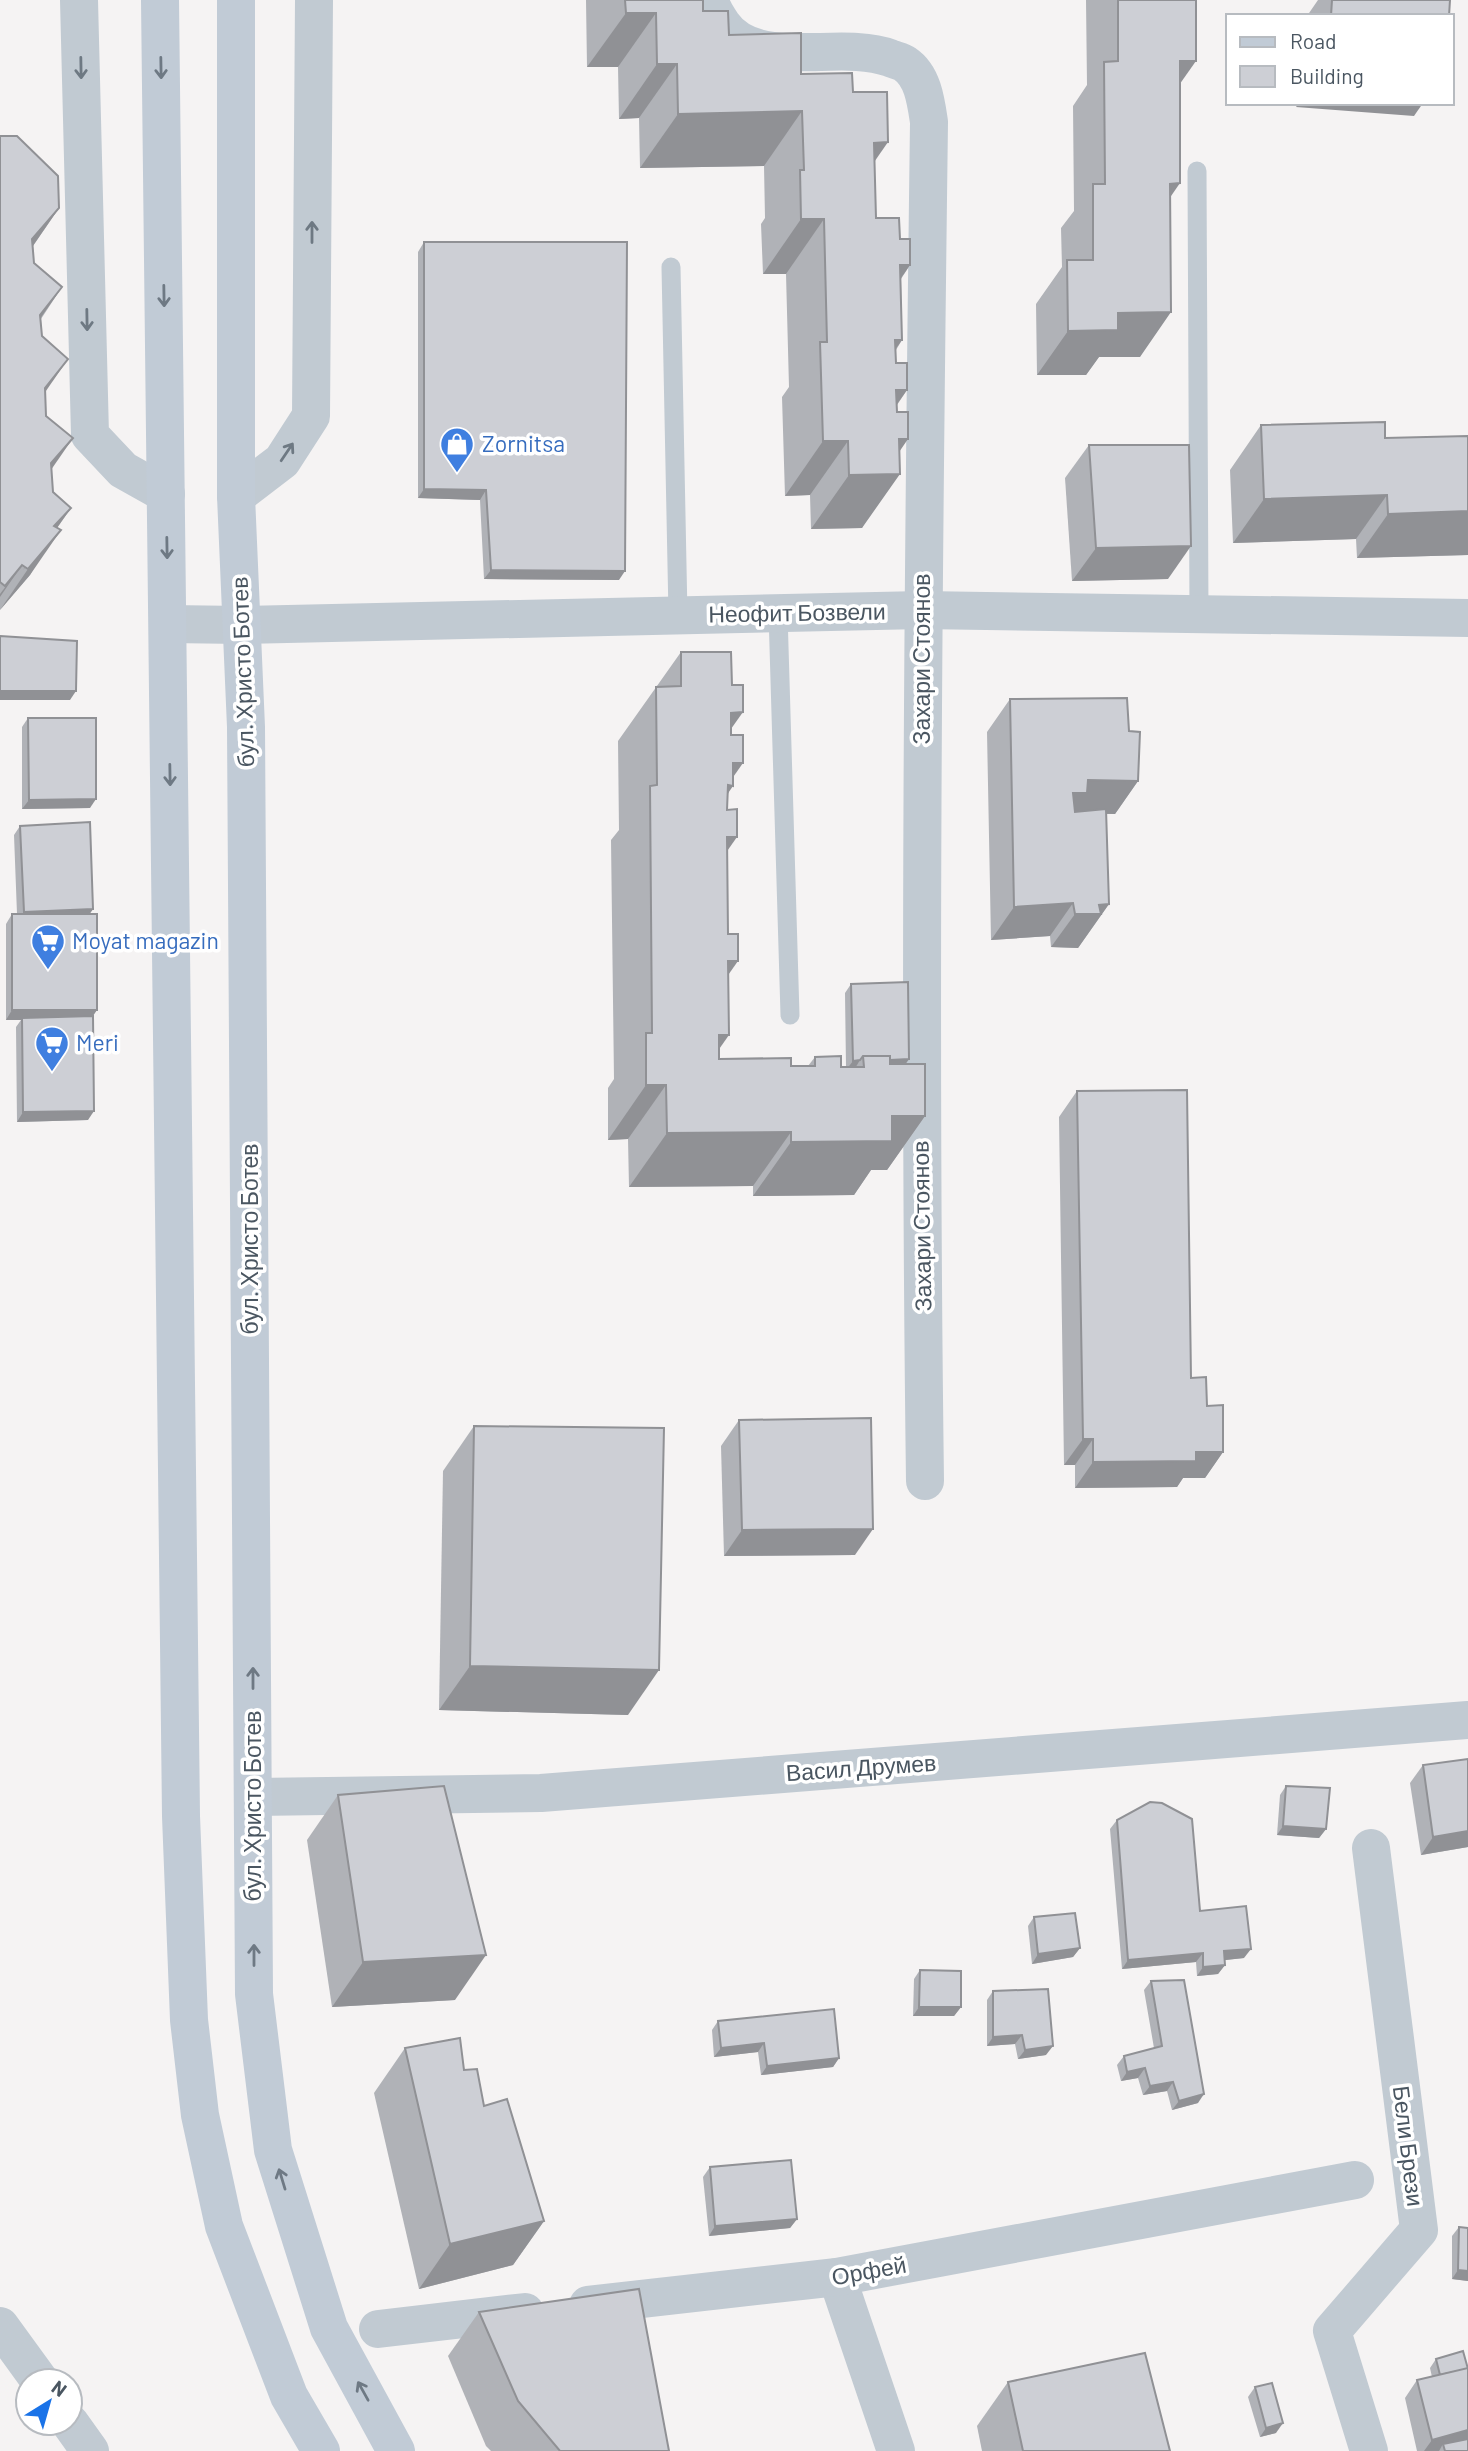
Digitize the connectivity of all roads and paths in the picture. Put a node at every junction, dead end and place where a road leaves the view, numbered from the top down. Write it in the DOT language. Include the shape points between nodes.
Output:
graph roads {
  1 [pos="79,0"];
  2 [pos="160,0"];
  3 [pos="236,0"];
  4 [pos="314,0"];
  5 [pos="710,0"];
  6 [pos="1197,171"];
  7 [pos="671,268"];
  8 [pos="166,494"];
  9 [pos="236,496"];
  10 [pos="922,610"];
  11 [pos="778,613"];
  12 [pos="1199,614"];
  13 [pos="678,615"];
  14 [pos="1468,618"];
  15 [pos="169,624"];
  16 [pos="242,625"];
  17 [pos="790,1015"];
  18 [pos="925,1481"];
  19 [pos="1468,1720"];
  20 [pos="254,1797"];
  21 [pos="1371,1848"];
  22 [pos="1355,2180"];
  23 [pos="837,2277"];
  24 [pos="0,2326"];
  25 [pos="378,2329"];
  26 [pos="30,2367"];
  27 [pos="321,2451"];
  28 [pos="396,2451"];
  29 [pos="897,2451"];
  30 [pos="1369,2451"];
  1 -- 8 [label="street, one-way" via="90,435 123,470"];
  2 -- 8 [label="main road, one-way"];
  3 -- 9 [label="main road, бул. Христо Ботев"];
  9 -- 4 [label="street, one-way" via="282,461 311,416"];
  5 -- 10 [label="street, Захари Стоянов" via="730,35 752,47 879,54 906,64 923,89 929,122"];
  6 -- 12 [label="lane"];
  7 -- 13 [label="lane"];
  8 -- 15 [label="main road, one-way"];
  9 -- 16 [label="main road, бул. Христо Ботев"];
  10 -- 11 [label="street, Неофит Бозвели"];
  10 -- 12 [label="street, Неофит Бозвели"];
  10 -- 18 [label="street, Захари Стоянов" via="920,1132"];
  11 -- 13 [label="street, Неофит Бозвели"];
  11 -- 17 [label="lane"];
  12 -- 14 [label="street, Неофит Бозвели"];
  13 -- 16 [label="street, Неофит Бозвели"];
  15 -- 16 [label="street, Неофит Бозвели"];
  15 -- 27 [label="main road, one-way" via="181,1816 189,2020 200,2115 224,2226 289,2396"];
  20 -- 16 [label="main road, бул. Христо Ботев, one-way"];
  19 -- 20 [label="street, Васил Друмев" via="541,1793"];
  28 -- 20 [label="main road, бул. Христо Ботев, one-way" via="329,2328 273,2150 254,1994"];
  21 -- 30 [label="street, Бели Брези" via="1419,2230 1332,2331"];
  22 -- 23 [label="street, Орфей"];
  23 -- 25 [label="street, Орфей"];
  23 -- 29 [label="street"];
  24 -- 26 [label="street"];
}
